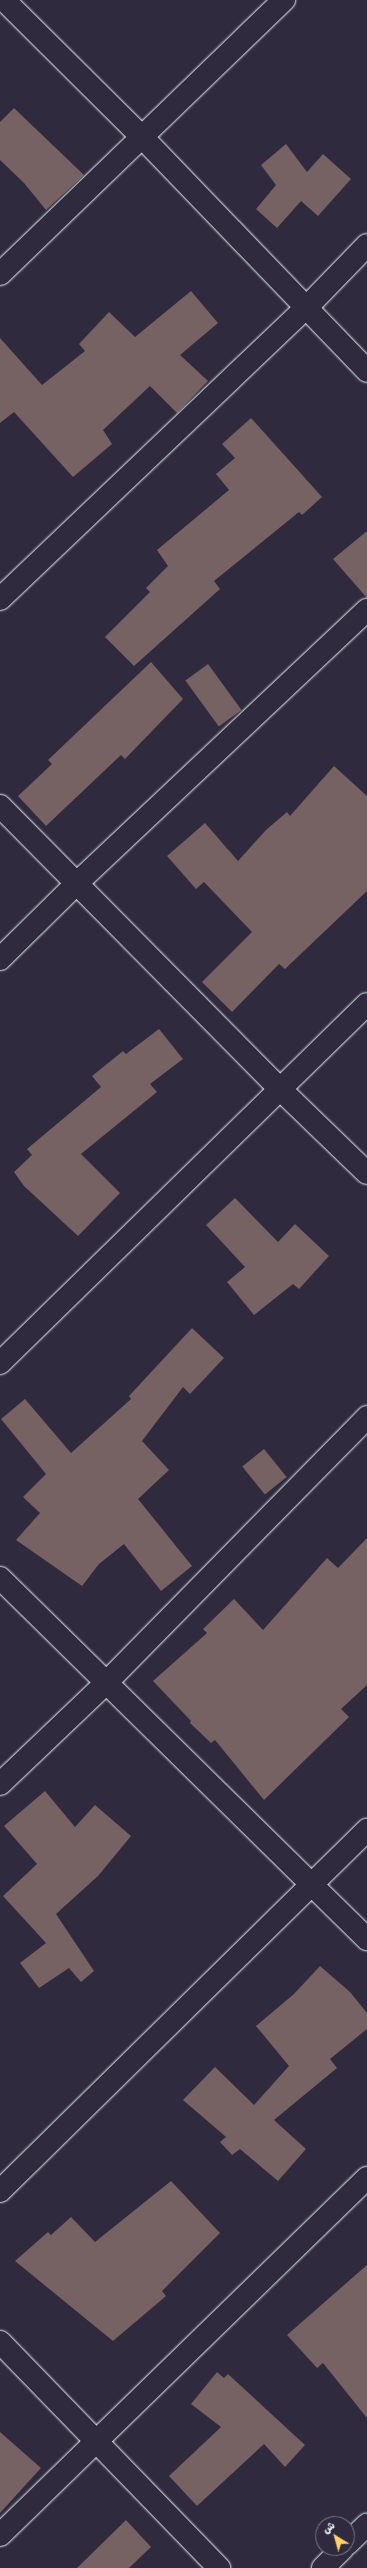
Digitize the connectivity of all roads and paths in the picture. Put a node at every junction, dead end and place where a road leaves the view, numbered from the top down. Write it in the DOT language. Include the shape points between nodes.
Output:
graph roads {
  1 [pos="4,0"];
  2 [pos="284,0"];
  3 [pos="143,138"];
  4 [pos="367,245"];
  5 [pos="0,274"];
  6 [pos="307,307"];
  7 [pos="367,371"];
  8 [pos="0,599"];
  9 [pos="367,610"];
  10 [pos="0,806"];
  11 [pos="76,884"];
  12 [pos="0,959"];
  13 [pos="367,1004"];
  14 [pos="280,1089"];
  15 [pos="367,1173"];
  16 [pos="0,1364"];
  17 [pos="367,1417"];
  18 [pos="0,1578"];
  19 [pos="106,1683"];
  20 [pos="0,1784"];
  21 [pos="367,1830"];
  22 [pos="311,1884"];
  23 [pos="367,1939"];
  24 [pos="367,2178"];
  25 [pos="0,2192"];
  26 [pos="0,2342"];
  27 [pos="95,2441"];
  28 [pos="367,2525"];
  29 [pos="0,2535"];
  30 [pos="355,2536"];
  31 [pos="335,2556"];
  32 [pos="219,2568"];
  33 [pos="323,2568"];
  1 -- 3 [label="street"];
  2 -- 3 [label="street"];
  3 -- 5 [label="street"];
  3 -- 6 [label="street"];
  4 -- 6 [label="street"];
  6 -- 7 [label="street"];
  6 -- 8 [label="street"];
  9 -- 11 [label="street"];
  10 -- 11 [label="street"];
  11 -- 12 [label="street"];
  11 -- 14 [label="street"];
  13 -- 14 [label="street"];
  14 -- 15 [label="street"];
  14 -- 16 [label="street"];
  17 -- 19 [label="street"];
  18 -- 19 [label="street"];
  19 -- 20 [label="street"];
  19 -- 22 [label="street"];
  21 -- 22 [label="street"];
  22 -- 23 [label="street"];
  22 -- 25 [label="street"];
  24 -- 27 [label="street"];
  26 -- 27 [label="street"];
  27 -- 29 [label="street"];
  27 -- 32 [label="street"];
  28 -- 30 [label="street"];
  31 -- 33 [label="street"];
}
